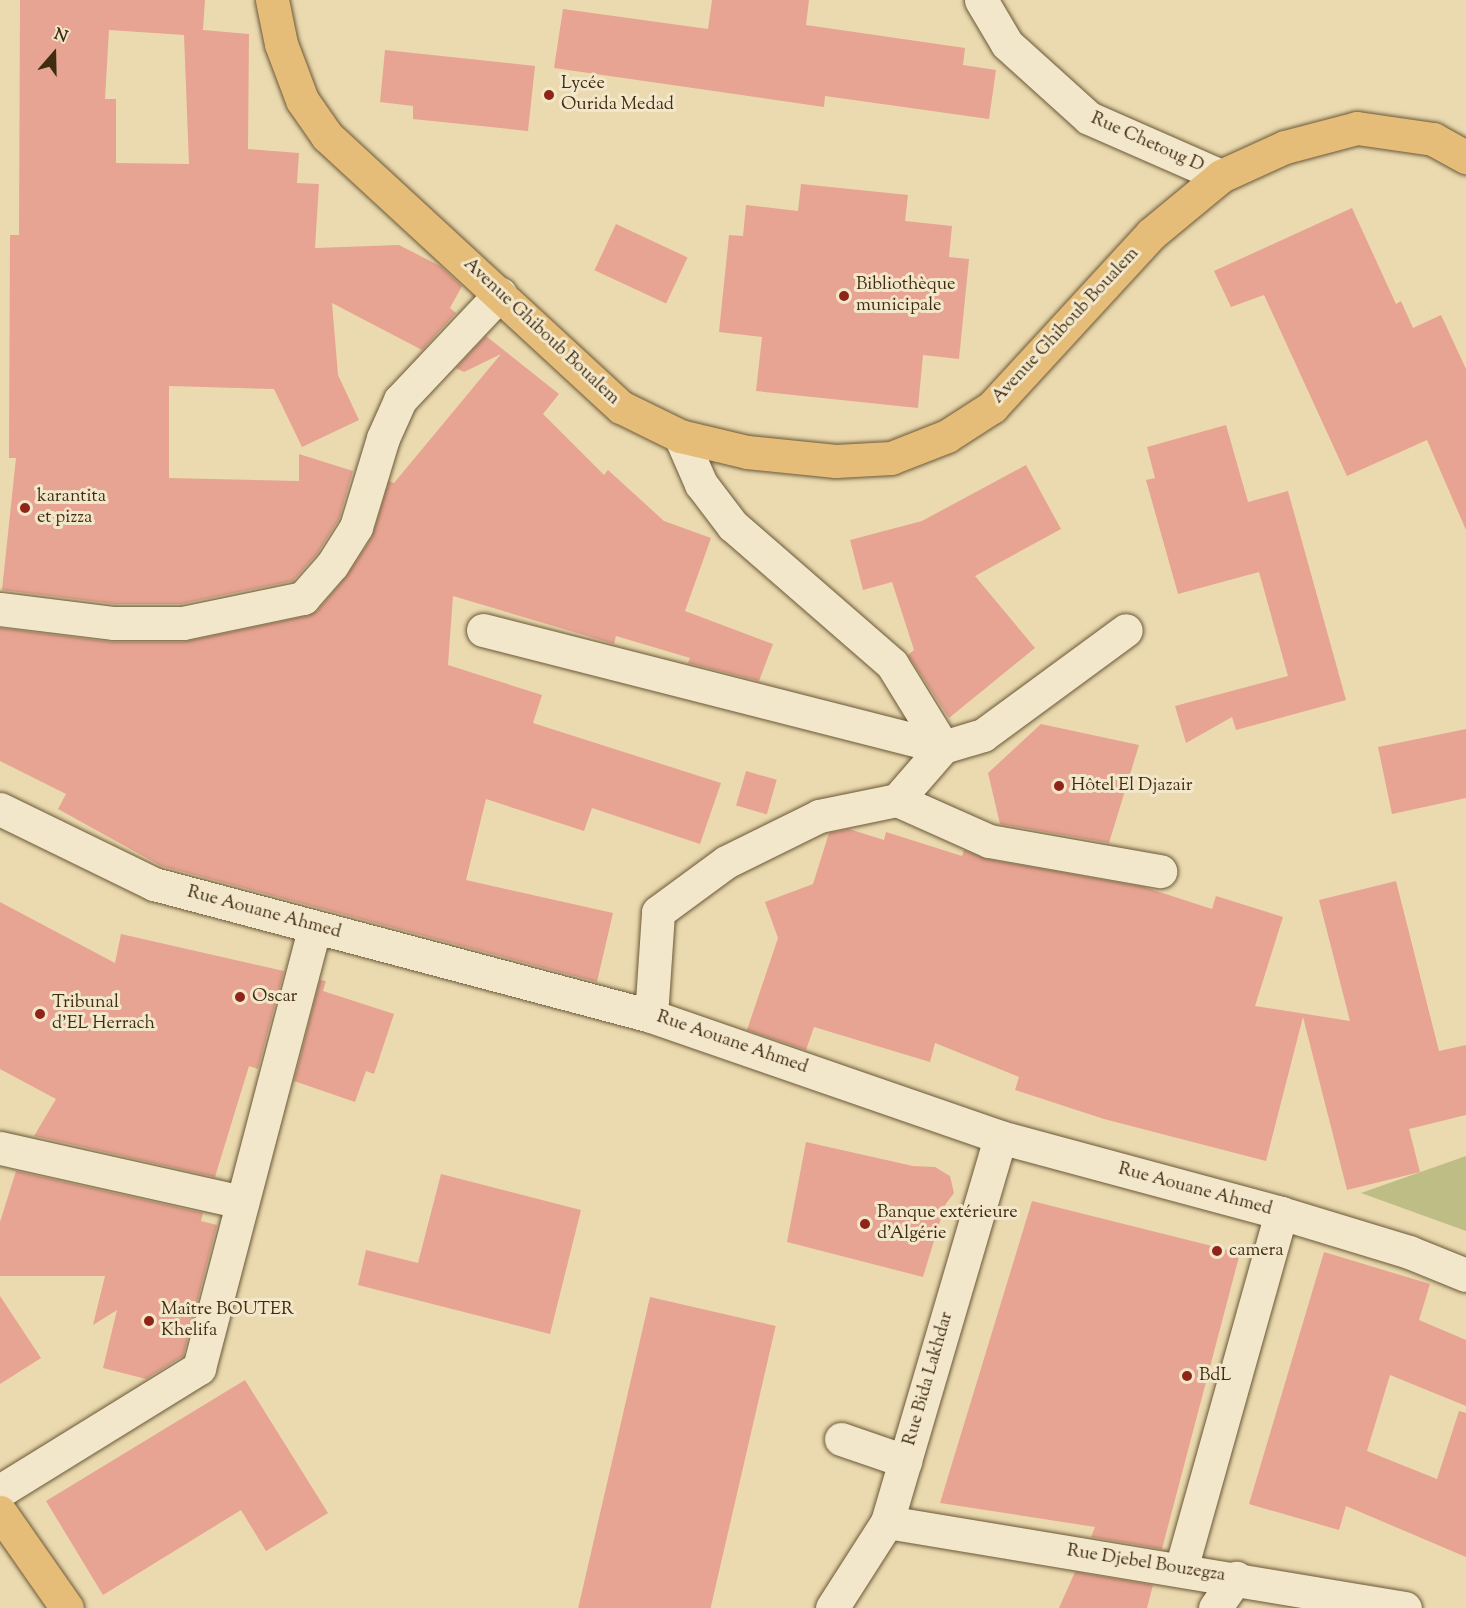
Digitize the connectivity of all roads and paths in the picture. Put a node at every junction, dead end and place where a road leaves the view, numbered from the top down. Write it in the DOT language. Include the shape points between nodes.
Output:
graph roads {
  1 [pos="272,0"];
  2 [pos="981,0"];
  3 [pos="1466,158"];
  4 [pos="1221,176"];
  5 [pos="500,294"];
  6 [pos="680,436"];
  7 [pos="0,609"];
  8 [pos="483,630"];
  9 [pos="1126,630"];
  10 [pos="943,747"];
  11 [pos="897,800"];
  12 [pos="0,809"];
  13 [pos="1160,872"];
  14 [pos="315,927"];
  15 [pos="651,1016"];
  16 [pos="1000,1137"];
  17 [pos="0,1148"];
  18 [pos="242,1202"];
  19 [pos="1281,1213"];
  20 [pos="1466,1275"];
  21 [pos="841,1439"];
  22 [pos="905,1461"];
  23 [pos="0,1491"];
  24 [pos="0,1512"];
  25 [pos="887,1522"];
  26 [pos="1181,1569"];
  27 [pos="1236,1578"];
  28 [pos="67,1608"];
  29 [pos="832,1608"];
  30 [pos="1215,1608"];
  31 [pos="1405,1608"];
  1 -- 5 [label="main road, Avenue Ghiboub Boualem" via="281,44 302,100 327,136"];
  2 -- 4 [label="street, Rue Chetoug D" via="1007,44 1089,118"];
  3 -- 4 [label="main road, Avenue Ghiboub Boualem" via="1433,139 1358,128 1285,147"];
  4 -- 6 [label="main road, Avenue Ghiboub Boualem" via="1151,234 992,407 947,436 891,458 836,461 747,452"];
  5 -- 6 [label="main road, Avenue Ghiboub Boualem" via="621,407"];
  5 -- 7 [label="street" via="400,400 383,438 356,527 332,565 303,598 183,623 114,623"];
  6 -- 10 [label="street" via="701,484 733,526 892,664"];
  8 -- 10 [label="street"];
  9 -- 10 [label="street" via="983,735"];
  10 -- 11 [label="street"];
  11 -- 13 [label="street" via="989,841"];
  11 -- 15 [label="street" via="819,816 726,862 658,912"];
  12 -- 14 [label="street, Rue Aouane Ahmed" via="154,884"];
  14 -- 15 [label="street, Rue Aouane Ahmed"];
  14 -- 18 [label="street"];
  15 -- 16 [label="street, Rue Aouane Ahmed"];
  16 -- 19 [label="street, Rue Aouane Ahmed"];
  16 -- 22 [label="street, Rue Bida Lakhdar"];
  17 -- 18 [label="street"];
  18 -- 23 [label="street" via="196,1371"];
  19 -- 20 [label="street, Rue Aouane Ahmed" via="1409,1252"];
  19 -- 26 [label="street"];
  21 -- 22 [label="street"];
  22 -- 25 [label="street, Rue Bida Lakhdar"];
  24 -- 28 [label="main road"];
  25 -- 26 [label="street, Rue Djebel Bouzegza"];
  25 -- 29 [label="street, Rue Bida Lakhdar"];
  26 -- 27 [label="street, Rue Djebel Bouzegza"];
  27 -- 30 [label="street"];
  27 -- 31 [label="street, Rue Djebel Bouzegza"];
}
